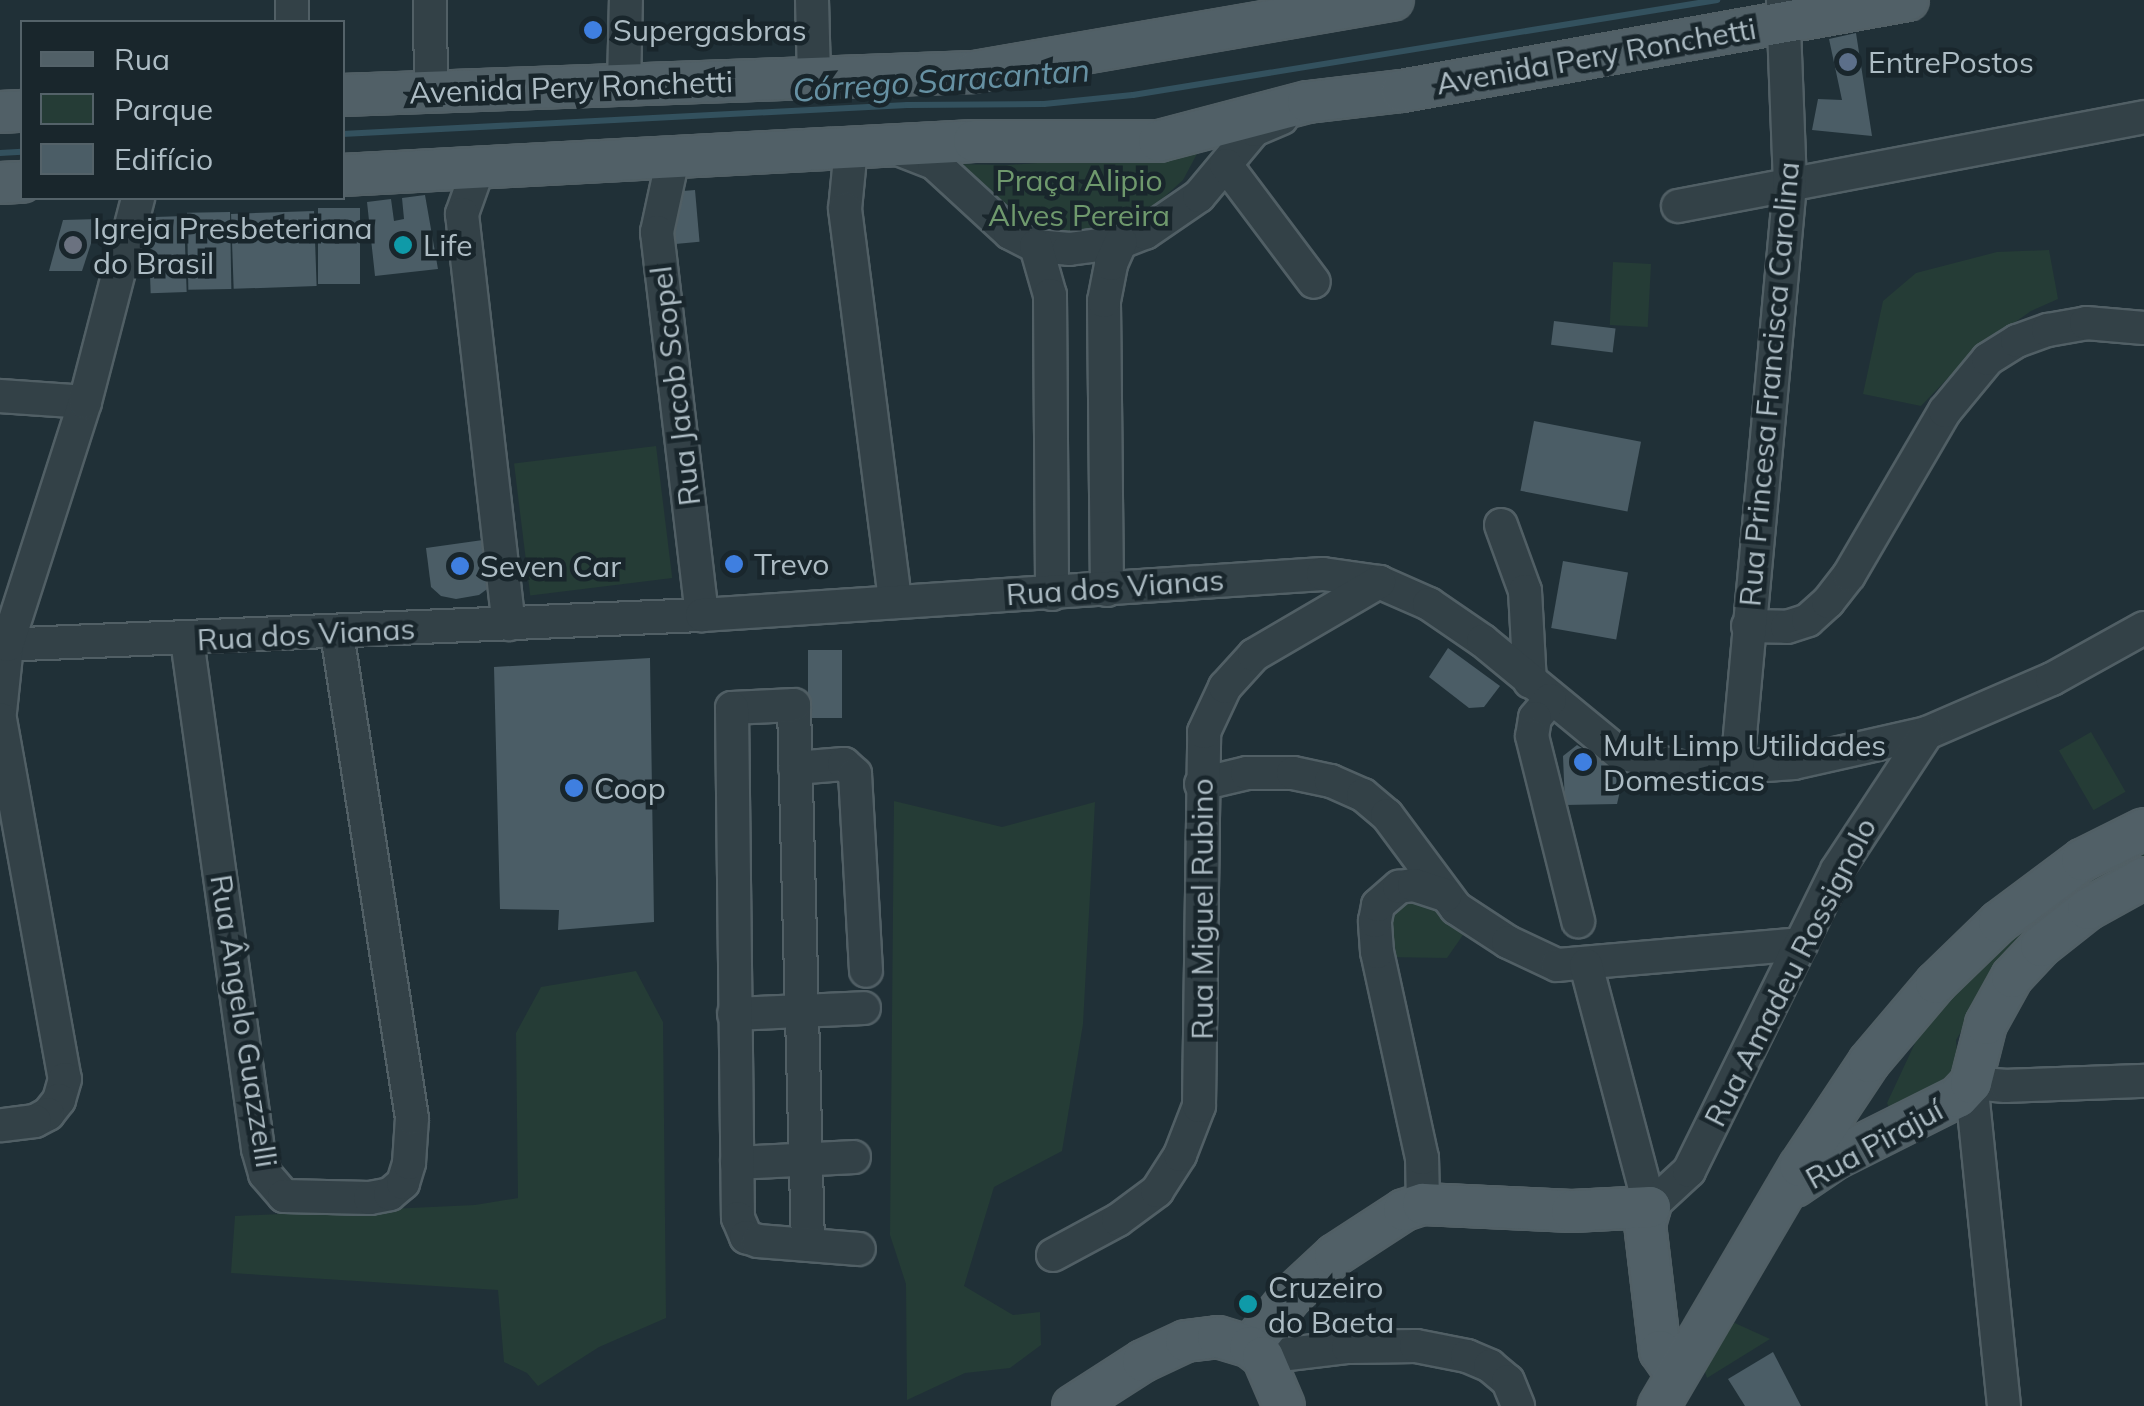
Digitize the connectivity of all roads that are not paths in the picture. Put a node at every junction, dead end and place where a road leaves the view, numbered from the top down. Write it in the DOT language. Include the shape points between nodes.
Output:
graph roads {
  1 [pos="430,0"];
  2 [pos="626,0"];
  3 [pos="812,0"];
  4 [pos="1394,0"];
  5 [pos="1908,0"];
  6 [pos="1794,9"];
  7 [pos="814,79"];
  8 [pos="624,85"];
  9 [pos="1402,91"];
  10 [pos="431,92"];
  11 [pos="345,95"];
  12 [pos="2144,117"];
  13 [pos="865,146"];
  14 [pos="674,158"];
  15 [pos="1226,166"];
  16 [pos="478,169"];
  17 [pos="345,175"];
  18 [pos="1790,184"];
  19 [pos="137,200"];
  20 [pos="1678,206"];
  21 [pos="1121,242"];
  22 [pos="1036,246"];
  23 [pos="1314,282"];
  24 [pos="2144,328"];
  25 [pos="0,396"];
  26 [pos="85,402"];
  27 [pos="1502,525"];
  28 [pos="1379,582"];
  29 [pos="1107,590"];
  30 [pos="1052,594"];
  31 [pos="895,602"];
  32 [pos="702,616"];
  33 [pos="646,618"];
  34 [pos="509,624"];
  35 [pos="470,626"];
  36 [pos="1748,626"];
  37 [pos="2144,628"];
  38 [pos="337,632"];
  39 [pos="188,640"];
  40 [pos="4,644"];
  41 [pos="1540,691"];
  42 [pos="0,715"];
  43 [pos="1927,732"];
  44 [pos="796,768"];
  45 [pos="1737,768"];
  46 [pos="1201,784"];
  47 [pos="2144,829"];
  48 [pos="2144,878"];
  49 [pos="1445,895"];
  50 [pos="1578,921"];
  51 [pos="1801,944"];
  52 [pos="1586,965"];
  53 [pos="866,971"];
  54 [pos="864,1008"];
  55 [pos="802,1011"];
  56 [pos="734,1014"];
  57 [pos="2144,1081"];
  58 [pos="1855,1082"];
  59 [pos="1970,1083"];
  60 [pos="0,1125"];
  61 [pos="1904,1125"];
  62 [pos="854,1157"];
  63 [pos="806,1159"];
  64 [pos="737,1163"];
  65 [pos="1784,1194"];
  66 [pos="1423,1204"];
  67 [pos="1650,1207"];
  68 [pos="808,1245"];
  69 [pos="859,1248"];
  70 [pos="1054,1255"];
  71 [pos="1706,1327"];
  72 [pos="1256,1352"];
  73 [pos="1668,1390"];
  74 [pos="1073,1406"];
  75 [pos="1284,1406"];
  76 [pos="1518,1406"];
  77 [pos="2004,1406"];
  1 -- 10 [label="street"];
  2 -- 8 [label="street"];
  3 -- 7 [label="street"];
  4 -- 7 [label="main road, Avenida Pery Ronchetti" via="1000,68"];
  5 -- 6 [label="main road, Avenida Pery Ronchetti"];
  6 -- 9 [label="main road, Avenida Pery Ronchetti"];
  6 -- 18 [label="street, Rua Princesa Francisca Carolina"];
  7 -- 8 [label="main road, Avenida Pery Ronchetti"];
  8 -- 10 [label="main road, Avenida Pery Ronchetti"];
  9 -- 13 [label="main road, Avenida Pery Ronchetti" via="1308,102 1159,141"];
  9 -- 15 [label="street, Avenida Pery Ronchetti" via="1268,123 1254,130"];
  10 -- 11 [label="main road, Avenida Pery Ronchetti"];
  12 -- 18 [label="street"];
  13 -- 14 [label="main road, Avenida Pery Ronchetti"];
  13 -- 22 [label="street, Avenida Pery Ronchetti" via="903,149 934,163 990,218"];
  13 -- 31 [label="street" via="845,209"];
  14 -- 16 [label="main road, Avenida Pery Ronchetti"];
  14 -- 32 [label="street, Rua Jacob Scopel" via="657,232"];
  15 -- 21 [label="street, Avenida Pery Ronchetti" via="1171,217"];
  15 -- 23 [label="street"];
  16 -- 17 [label="main road, Avenida Pery Ronchetti"];
  16 -- 34 [label="street" via="462,214"];
  18 -- 20 [label="street"];
  18 -- 36 [label="street, Rua Princesa Francisca Carolina"];
  19 -- 26 [label="street"];
  21 -- 22 [label="street, Avenida Pery Ronchetti"];
  21 -- 29 [label="street" via="1104,302"];
  22 -- 30 [label="street" via="1050,295"];
  24 -- 36 [label="street" via="2086,323 2048,330 1988,359 1945,412 1828,602 1787,627"];
  25 -- 26 [label="street"];
  26 -- 40 [label="street"];
  27 -- 41 [label="street" via="1525,590"];
  28 -- 29 [label="street, Rua dos Vianas" via="1323,574"];
  28 -- 41 [label="street, Rua dos Vianas" via="1429,604"];
  28 -- 46 [label="street, Rua Miguel Rubino" via="1254,655 1224,687 1204,732"];
  29 -- 30 [label="street, Rua dos Vianas"];
  30 -- 31 [label="street, Rua dos Vianas"];
  31 -- 32 [label="street, Rua dos Vianas"];
  32 -- 33 [label="street, Rua dos Vianas"];
  33 -- 34 [label="street, Rua dos Vianas"];
  33 -- 35 [label="street" via="608,638 493,636"];
  34 -- 35 [label="street, Rua dos Vianas"];
  35 -- 38 [label="street, Rua dos Vianas"];
  36 -- 45 [label="street, Rua Princesa Francisca Carolina"];
  37 -- 43 [label="street, Rua dos Vianas" via="2052,678"];
  38 -- 39 [label="street, Rua dos Vianas"];
  38 -- 39 [label="street, Rua Ângelo Guazzelli" via="412,1118 402,1184 370,1198 284,1196 266,1174"];
  39 -- 40 [label="street, Rua dos Vianas"];
  40 -- 42 [label="street"];
  41 -- 45 [label="street, Rua dos Vianas" via="1619,753 1696,770"];
  41 -- 50 [label="street" via="1532,736"];
  42 -- 60 [label="street" via="65,1080 48,1114"];
  43 -- 45 [label="street, Rua dos Vianas" via="1814,759"];
  43 -- 51 [label="street, Rua Amadeu Rossignolo" via="1868,816"];
  44 -- 53 [label="street" via="844,764 855,774"];
  44 -- 55 [label="street"];
  44 -- 56 [label="street" via="794,705 732,708"];
  46 -- 49 [label="street" via="1247,773 1293,773 1347,788 1387,815"];
  46 -- 70 [label="street, Rua Miguel Rubino" via="1199,1106 1157,1190"];
  47 -- 58 [label="main road" via="2082,860 1998,922 1936,983"];
  48 -- 59 [label="main road" via="2088,909 2012,977 1986,1024"];
  49 -- 52 [label="street" via="1544,962"];
  49 -- 66 [label="street" via="1399,887 1378,906 1374,921 1422,1158"];
  51 -- 52 [label="street"];
  51 -- 67 [label="street, Rua Amadeu Rossignolo" via="1689,1171"];
  52 -- 67 [label="street"];
  54 -- 55 [label="street"];
  55 -- 56 [label="street"];
  55 -- 63 [label="street"];
  56 -- 64 [label="street"];
  57 -- 59 [label="street, Rua Pirajuí"];
  58 -- 61 [label="main road" via="1872,1110"];
  58 -- 65 [label="main road"];
  59 -- 61 [label="main road, Rua Pirajuí" via="1944,1108"];
  59 -- 77 [label="street"];
  61 -- 65 [label="main road, Rua Pirajuí" via="1836,1158"];
  62 -- 63 [label="street"];
  63 -- 64 [label="street"];
  63 -- 68 [label="street"];
  64 -- 68 [label="street" via="738,1218 746,1237"];
  65 -- 71 [label="main road, Rua Pirajuí"];
  66 -- 67 [label="main road" via="1572,1211"];
  66 -- 72 [label="main road" via="1383,1221 1335,1255 1290,1296"];
  67 -- 71 [label="main road" via="1664,1226 1675,1330 1688,1339"];
  67 -- 73 [label="main road" via="1645,1224"];
  68 -- 69 [label="street"];
  71 -- 73 [label="main road, Rua Pirajuí"];
  72 -- 74 [label="main road" via="1218,1337 1186,1342"];
  72 -- 75 [label="main road"];
  72 -- 76 [label="street" via="1416,1346 1490,1366 1508,1381"];
}
